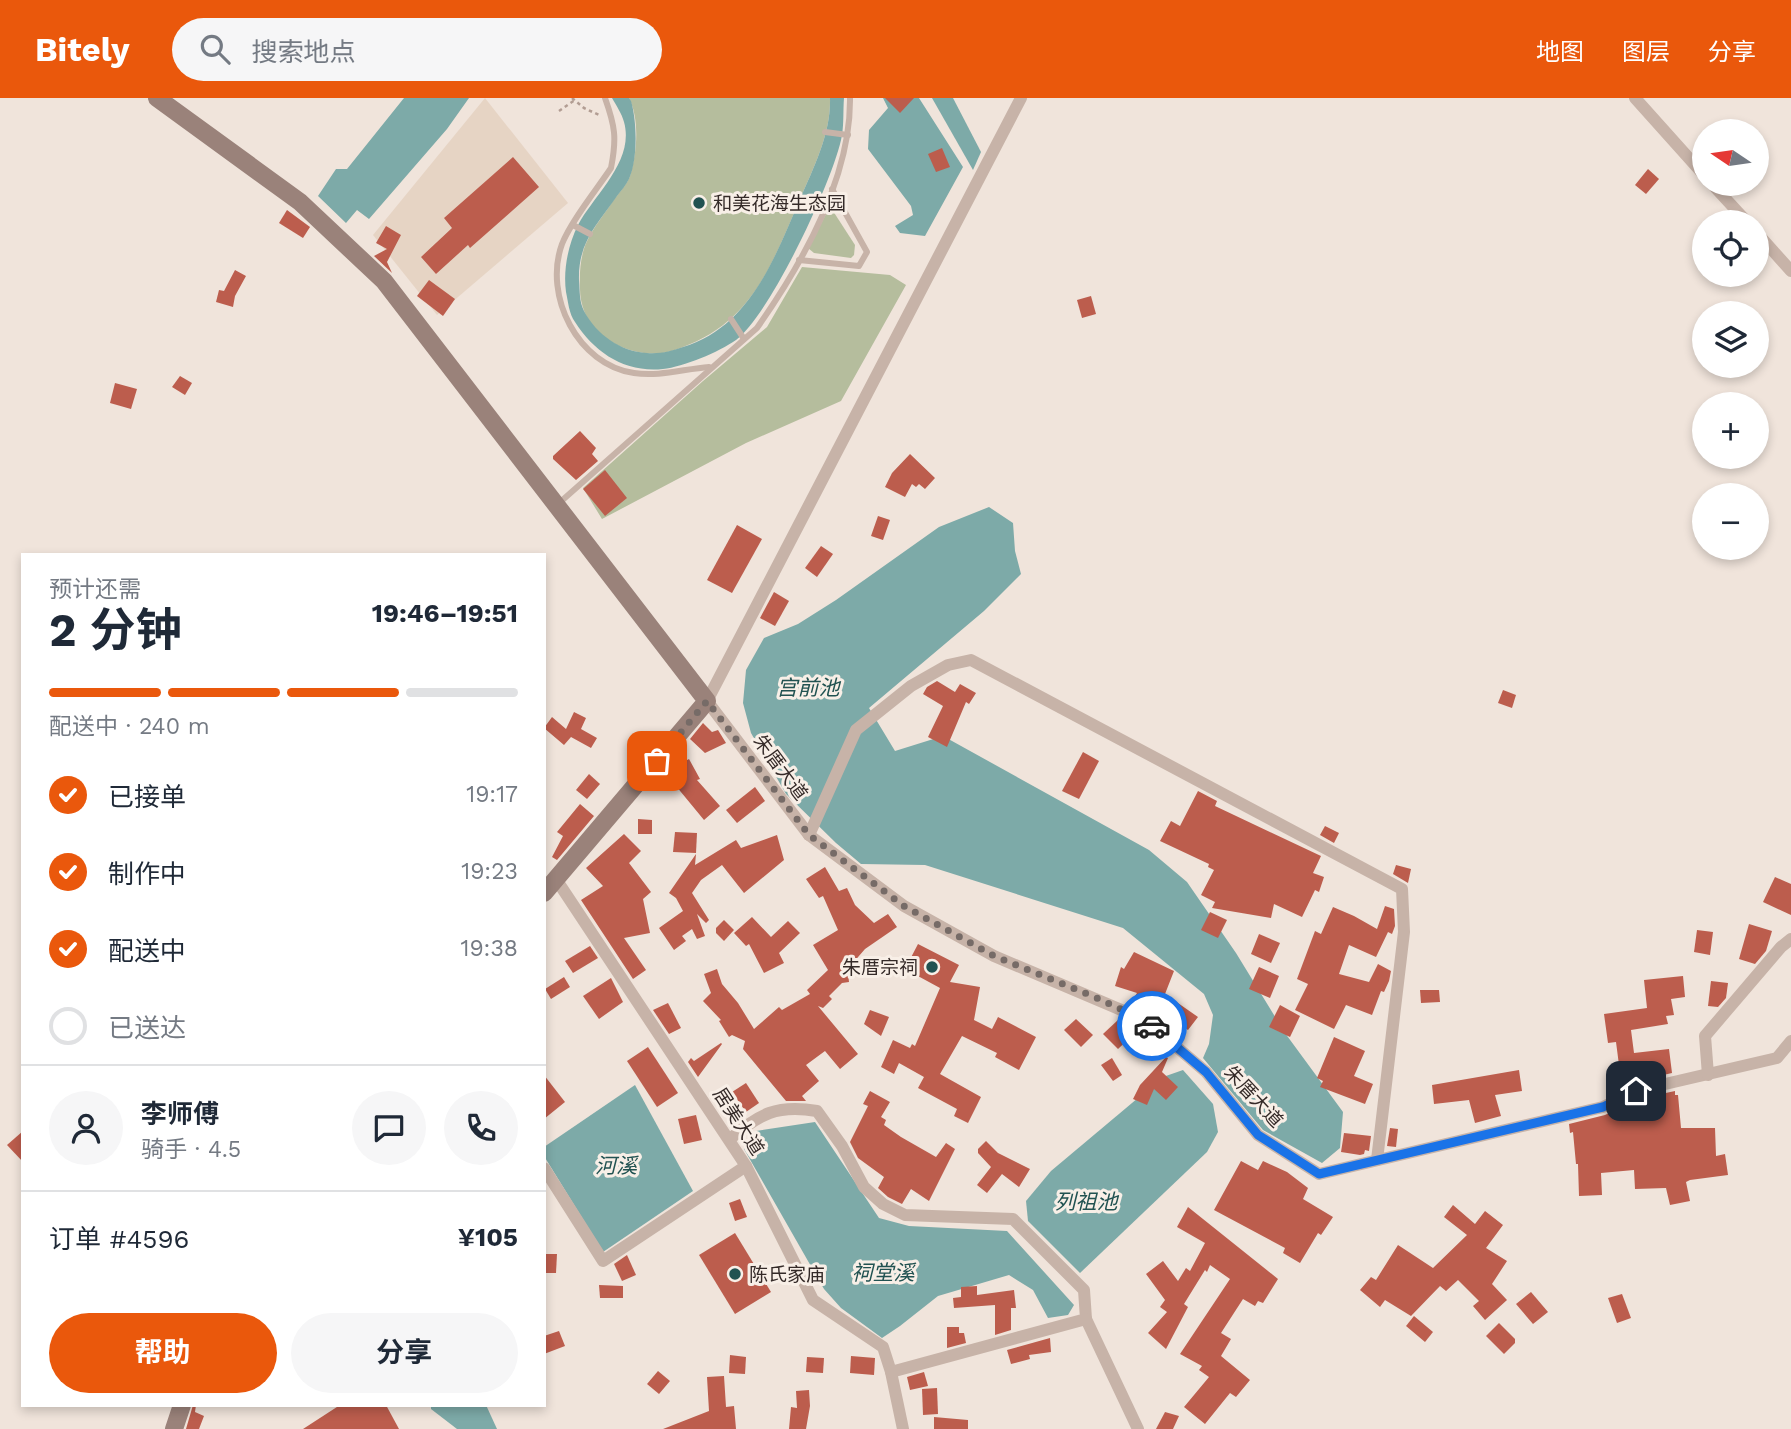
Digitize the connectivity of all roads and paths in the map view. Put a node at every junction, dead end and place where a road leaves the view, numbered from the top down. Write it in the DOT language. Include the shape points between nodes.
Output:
graph roads {
  1 [pos="157,98"];
  2 [pos="605,98"];
  3 [pos="850,98"];
  4 [pos="1021,98"];
  5 [pos="1635,98"];
  6 [pos="573,99"];
  7 [pos="559,111"];
  8 [pos="602,117"];
  9 [pos="825,132"];
  10 [pos="848,135"];
  11 [pos="1692,162"];
  12 [pos="832,189"];
  13 [pos="1723,196"];
  14 [pos="1736,210"];
  15 [pos="573,225"];
  16 [pos="590,234"];
  17 [pos="1769,246"];
  18 [pos="799,260"];
  19 [pos="1791,271"];
  20 [pos="731,320"];
  21 [pos="744,339"];
  22 [pos="710,367"];
  23 [pos="557,506"];
  24 [pos="707,701"];
  25 [pos="809,835"];
  26 [pos="550,886"];
  27 [pos="1791,939"];
  28 [pos="1791,1041"];
  29 [pos="1714,1074"];
  30 [pos="730,1139"];
  31 [pos="1377,1160"];
  32 [pos="746,1166"];
  33 [pos="546,1171"];
  34 [pos="1086,1319"];
  35 [pos="891,1372"];
  36 [pos="181,1407"];
  37 [pos="174,1429"];
  38 [pos="903,1429"];
  39 [pos="1138,1429"];
  1 -- 23 [label="street" via="300,202 384,281"];
  2 -- 15 [label="lane" via="615,125 611,167"];
  3 -- 10 [label="lane"];
  4 -- 24 [label="street"];
  5 -- 11 [label="street"];
  6 -- 7 [label="path"];
  6 -- 8 [label="path"];
  9 -- 10 [label="lane"];
  10 -- 12 [label="lane"];
  12 -- 18 [label="lane"];
  12 -- 18 [label="lane" via="867,252 859,266"];
  13 -- 14 [label="street"];
  15 -- 16 [label="lane"];
  15 -- 22 [label="lane" via="562,244 559,295 563,314 593,354 632,373"];
  17 -- 19 [label="street"];
  18 -- 21 [label="lane" via="780,296"];
  20 -- 21 [label="lane"];
  21 -- 22 [label="lane"];
  22 -- 23 [label="lane"];
  23 -- 24 [label="street"];
  24 -- 25 [label="street, 朱厝大道"];
  24 -- 26 [label="street"];
  25 -- 31 [label="street, 朱厝大道" via="904,906 994,956 1144,1020 1206,1072 1258,1135 1319,1174"];
  25 -- 31 [label="street" via="856,730 911,686 948,665 971,660 1402,889 1404,932"];
  26 -- 30 [label="street, 居美大道"];
  27 -- 29 [label="street" via="1705,1036"];
  28 -- 29 [label="street, 朱厝大道" via="1777,1058"];
  29 -- 31 [label="street, 朱厝大道" via="1636,1091 1603,1107"];
  30 -- 32 [label="street, 居美大道"];
  30 -- 34 [label="street" via="753,1119 768,1113 795,1107 817,1111 864,1187 883,1204 905,1216 1013,1219 1084,1290"];
  32 -- 33 [label="street" via="603,1261"];
  32 -- 35 [label="street, 居美大道" via="813,1300 883,1347"];
  34 -- 35 [label="street"];
  34 -- 39 [label="street"];
  35 -- 38 [label="street, 居美大道"];
  36 -- 37 [label="street"];
}
